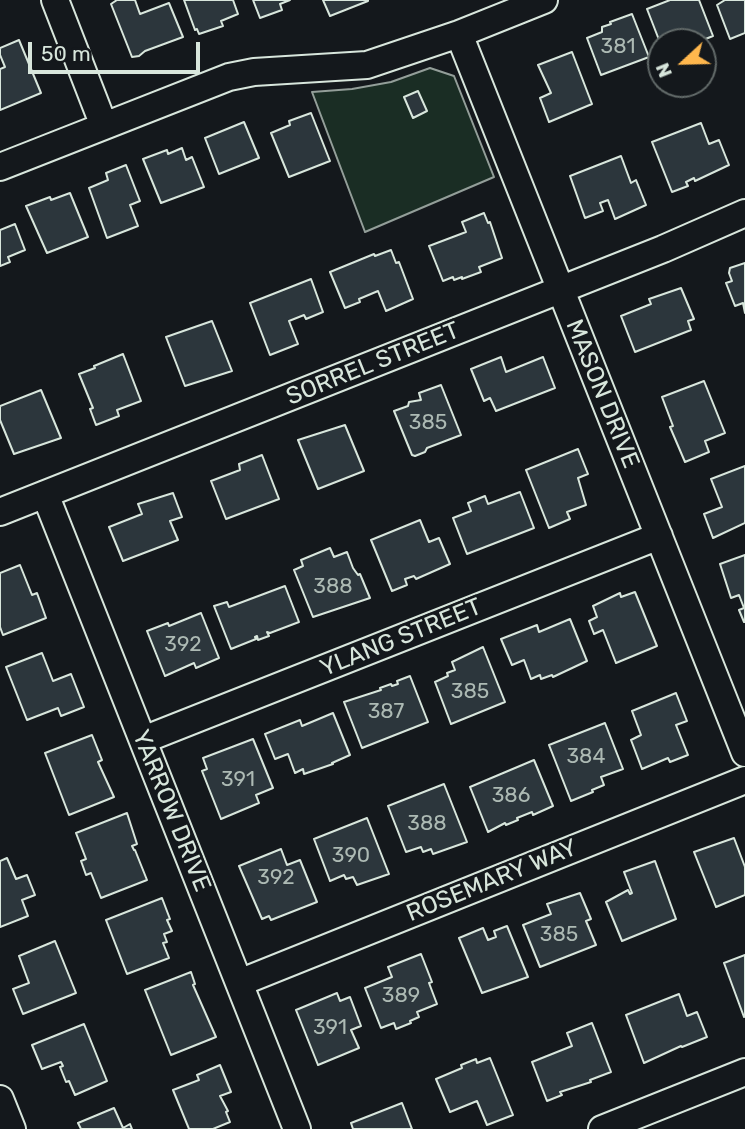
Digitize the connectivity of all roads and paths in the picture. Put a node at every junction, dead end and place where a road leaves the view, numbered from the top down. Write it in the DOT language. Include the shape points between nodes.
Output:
graph roads {
  1 [pos="54,0"];
  2 [pos="544,0"];
  3 [pos="459,34"];
  4 [pos="104,126"];
  5 [pos="0,167"];
  6 [pos="745,213"];
  7 [pos="561,289"];
  8 [pos="45,494"];
  9 [pos="0,512"];
  10 [pos="659,536"];
  11 [pos="143,740"];
  12 [pos="745,753"];
  13 [pos="745,780"];
  14 [pos="239,983"];
  15 [pos="745,1072"];
  16 [pos="0,1099"];
  17 [pos="12,1129"];
  18 [pos="297,1129"];
  19 [pos="602,1129"];
  1 -- 4 [label="street"];
  2 -- 3 [label="street"];
  3 -- 4 [label="street" via="367,65 229,77"];
  3 -- 7 [label="street, MASON DRIVE"];
  4 -- 5 [label="street"];
  6 -- 7 [label="street, SORREL STREET"];
  7 -- 8 [label="street, SORREL STREET"];
  7 -- 10 [label="street, MASON DRIVE"];
  8 -- 9 [label="street, SORREL STREET"];
  8 -- 11 [label="street, YARROW DRIVE"];
  10 -- 11 [label="street, YLANG STREET"];
  10 -- 12 [label="street, MASON DRIVE"];
  11 -- 14 [label="street, YARROW DRIVE"];
  13 -- 14 [label="street, ROSEMARY WAY"];
  14 -- 18 [label="street, YARROW DRIVE"];
  15 -- 19 [label="street"];
  16 -- 17 [label="street"];
}
